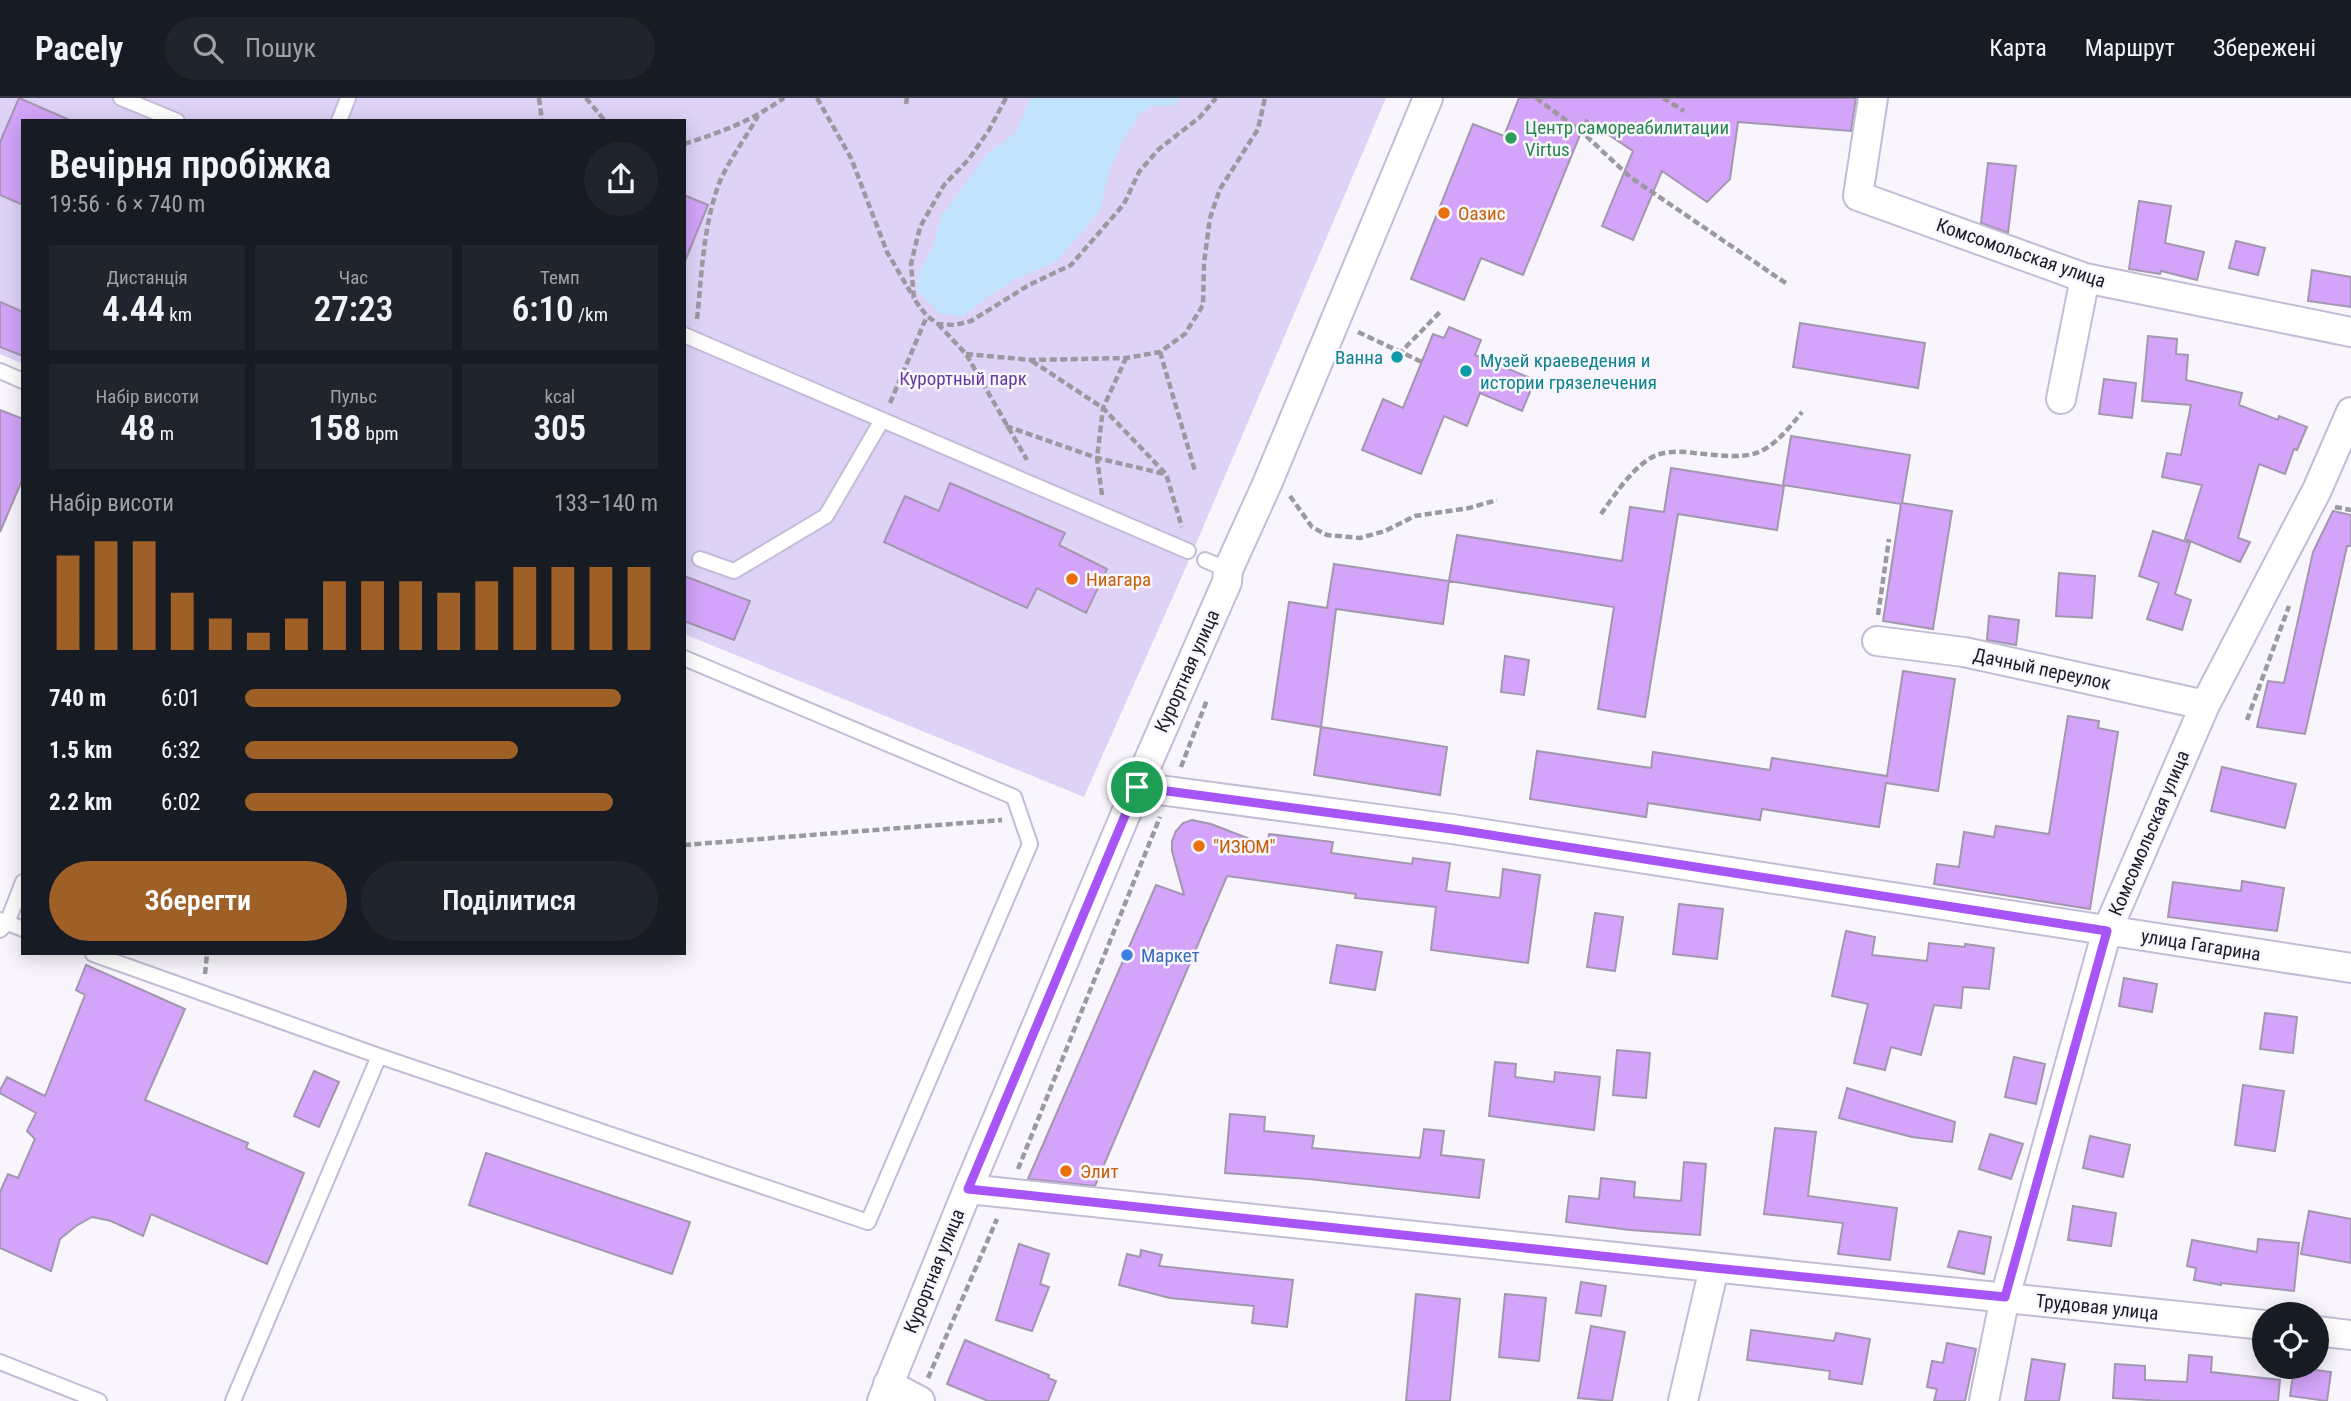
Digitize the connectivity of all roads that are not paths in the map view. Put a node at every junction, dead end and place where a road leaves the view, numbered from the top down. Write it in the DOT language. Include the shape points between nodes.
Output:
graph roads {
  1 [pos="121,98"];
  2 [pos="348,98"];
  3 [pos="1429,98"];
  4 [pos="1873,98"];
  5 [pos="156,117"];
  6 [pos="340,119"];
  7 [pos="2085,278"];
  8 [pos="2351,332"];
  9 [pos="690,338"];
  10 [pos="0,371"];
  11 [pos="21,380"];
  12 [pos="2061,399"];
  13 [pos="2351,412"];
  14 [pos="882,420"];
  15 [pos="2339,470"];
  16 [pos="1188,551"];
  17 [pos="700,559"];
  18 [pos="1877,631"];
  19 [pos="686,659"];
  20 [pos="2205,705"];
  21 [pos="1137,787"];
  22 [pos="21,886"];
  23 [pos="2,924"];
  24 [pos="21,929"];
  25 [pos="2107,931"];
  26 [pos="96,955"];
  27 [pos="2351,968"];
  28 [pos="379,1056"];
  29 [pos="968,1189"];
  30 [pos="1714,1268"];
  31 [pos="2005,1297"];
  32 [pos="2252,1324"];
  33 [pos="2329,1332"];
  34 [pos="2351,1335"];
  35 [pos="0,1362"];
  36 [pos="885,1393"];
  37 [pos="99,1401"];
  38 [pos="233,1401"];
  39 [pos="919,1401"];
  40 [pos="1683,1401"];
  41 [pos="1984,1401"];
  1 -- 5 [label="lane"];
  2 -- 6 [label="lane"];
  3 -- 21 [label="street, Курортная улица" via="1268,484 1216,565 1227,582"];
  4 -- 7 [label="street, Комсомольская улица" via="1858,196"];
  7 -- 8 [label="street, Комсомольская улица"];
  7 -- 12 [label="street"];
  9 -- 14 [label="lane"];
  10 -- 11 [label="lane"];
  13 -- 15 [label="street, Комсомольская улица"];
  14 -- 16 [label="lane"];
  14 -- 17 [label="lane" via="825,516 734,571"];
  15 -- 20 [label="street, Комсомольская улица"];
  18 -- 20 [label="street, Дачный переулок"];
  19 -- 28 [label="lane" via="1014,797 1030,844 868,1222"];
  20 -- 25 [label="street, Комсомольская улица"];
  21 -- 25 [label="street, улица Гагарина" via="1452,829"];
  21 -- 29 [label="street, Курортная улица"];
  22 -- 23 [label="lane"];
  23 -- 24 [label="lane"];
  25 -- 27 [label="street, улица Гагарина"];
  25 -- 31 [label="street, Комсомольская улица"];
  26 -- 28 [label="lane"];
  28 -- 38 [label="lane"];
  29 -- 30 [label="street, Трудовая улица"];
  29 -- 36 [label="street, Курортная улица"];
  30 -- 31 [label="street, Трудовая улица"];
  30 -- 40 [label="street"];
  31 -- 32 [label="street, Трудовая улица"];
  31 -- 41 [label="street, Комсомольская улица"];
  33 -- 34 [label="street"];
  35 -- 37 [label="lane"];
  36 -- 39 [label="street"];
}
